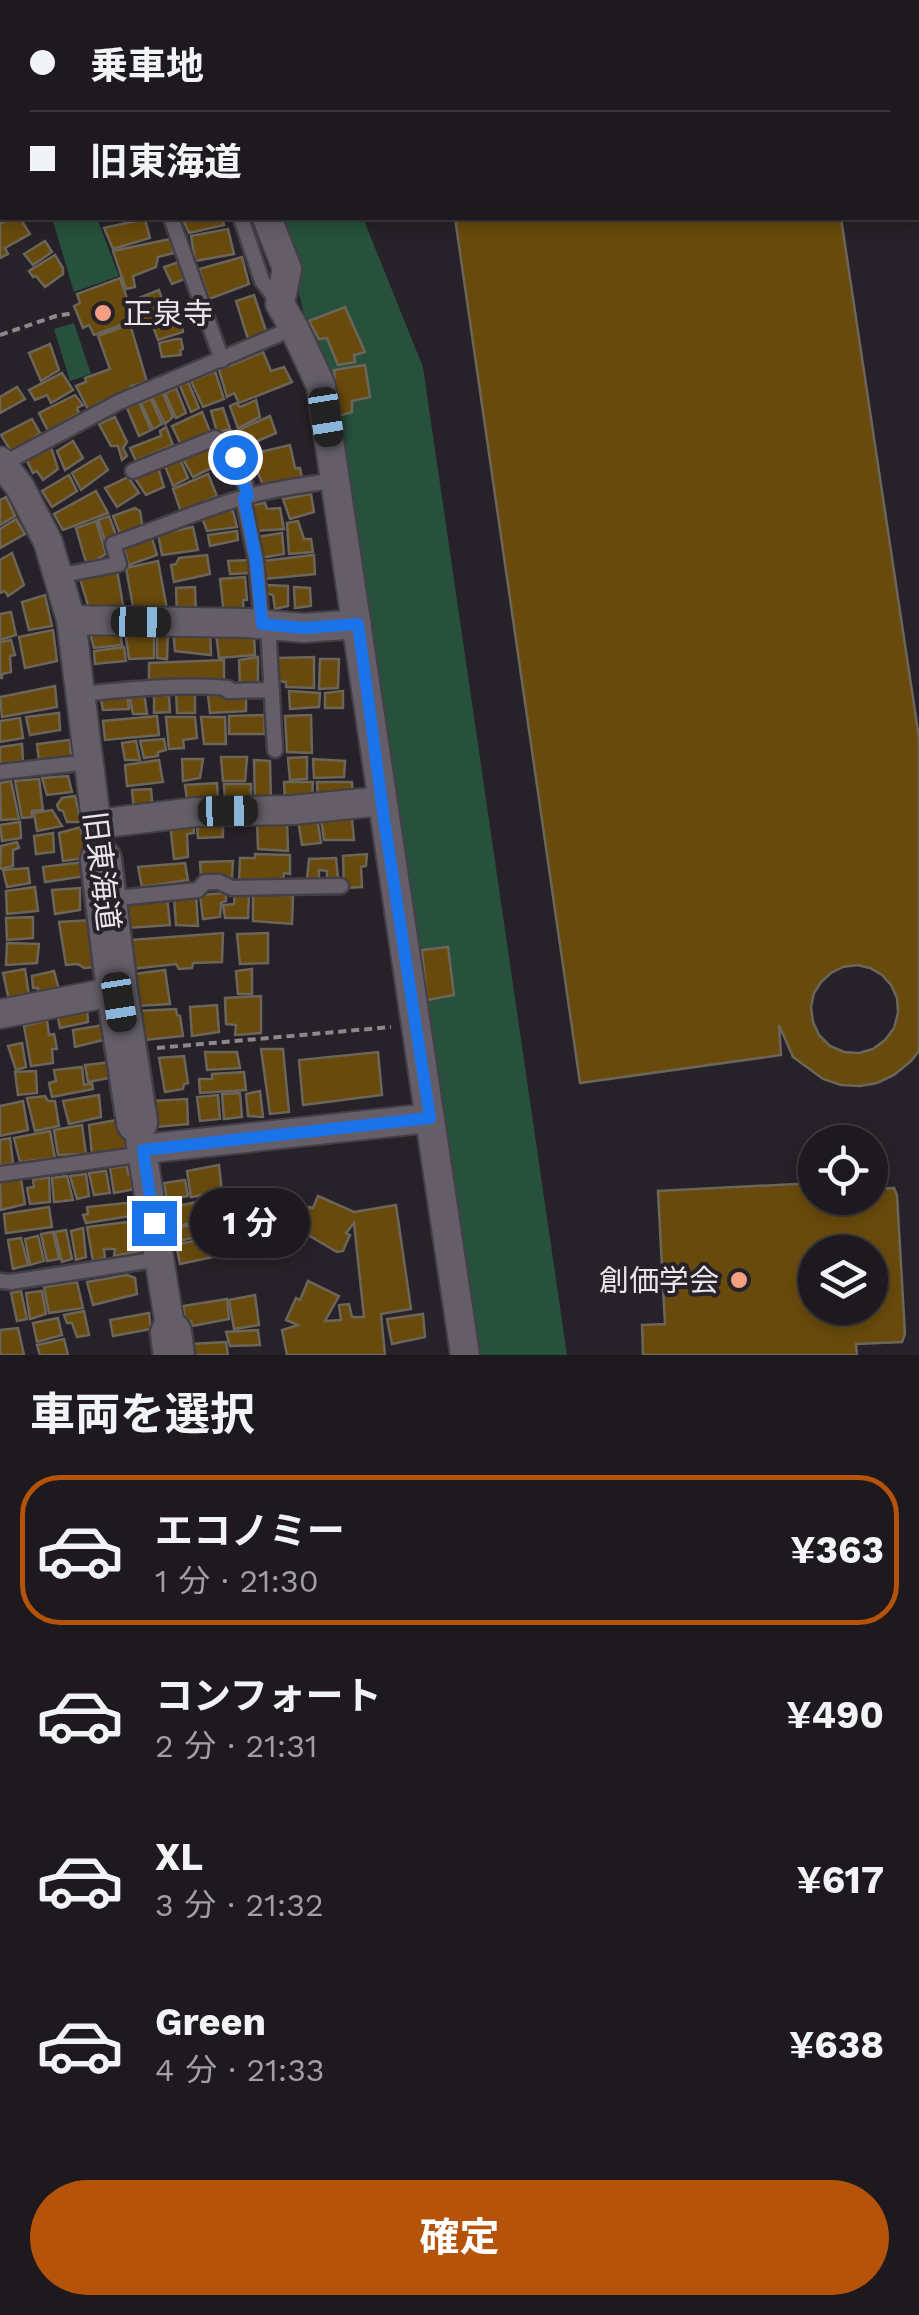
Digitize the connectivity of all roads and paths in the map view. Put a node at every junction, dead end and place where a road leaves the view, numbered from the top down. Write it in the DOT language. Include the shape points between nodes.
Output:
graph roads {
  1 [pos="172,220"];
  2 [pos="242,220"];
  3 [pos="269,220"];
  4 [pos="74,313"];
  5 [pos="287,316"];
  6 [pos="0,335"];
  7 [pos="222,360"];
  8 [pos="1,464"];
  9 [pos="133,470"];
  10 [pos="335,480"];
  11 [pos="246,497"];
  12 [pos="58,576"];
  13 [pos="71,620"];
  14 [pos="358,624"];
  15 [pos="265,625"];
  16 [pos="272,690"];
  17 [pos="80,694"];
  18 [pos="275,750"];
  19 [pos="89,762"];
  20 [pos="0,772"];
  21 [pos="382,801"];
  22 [pos="101,861"];
  23 [pos="341,886"];
  24 [pos="117,991"];
  25 [pos="0,1014"];
  26 [pos="416,1025"];
  27 [pos="127,1050"];
  28 [pos="430,1118"];
  29 [pos="140,1136"];
  30 [pos="0,1174"];
  31 [pos="160,1260"];
  32 [pos="0,1281"];
  33 [pos="173,1344"];
  34 [pos="465,1355"];
  1 -- 7 [label="lane"];
  2 -- 5 [label="lane" via="262,280"];
  3 -- 5 [label="street" via="287,269"];
  4 -- 6 [label="path"];
  5 -- 7 [label="lane"];
  5 -- 10 [label="street" via="320,386"];
  7 -- 8 [label="lane" via="120,402"];
  8 -- 12 [label="street, 旧東海道" via="41,528"];
  9 -- 11 [label="lane" via="215,438 235,457"];
  10 -- 11 [label="lane"];
  10 -- 14 [label="street"];
  11 -- 12 [label="lane" via="113,544 119,564"];
  11 -- 15 [label="lane"];
  12 -- 13 [label="street, 旧東海道"];
  13 -- 15 [label="street"];
  13 -- 17 [label="street, 旧東海道"];
  14 -- 15 [label="street"];
  14 -- 21 [label="street"];
  15 -- 16 [label="lane"];
  16 -- 17 [label="lane" via="184,686"];
  16 -- 18 [label="lane"];
  17 -- 19 [label="street, 旧東海道"];
  19 -- 20 [label="lane"];
  19 -- 22 [label="street, 旧東海道"];
  21 -- 22 [label="street" via="196,812"];
  21 -- 26 [label="street"];
  22 -- 23 [label="lane" via="198,890 206,882 232,888"];
  22 -- 24 [label="street, 旧東海道"];
  24 -- 25 [label="street"];
  24 -- 27 [label="street, 旧東海道"];
  26 -- 27 [label="path"];
  26 -- 28 [label="street"];
  27 -- 29 [label="street, 旧東海道"];
  28 -- 29 [label="street"];
  28 -- 34 [label="street"];
  29 -- 30 [label="lane" via="130,1156"];
  29 -- 31 [label="street, 旧東海道"];
  31 -- 32 [label="lane"];
  31 -- 33 [label="street, 旧東海道"];
}
